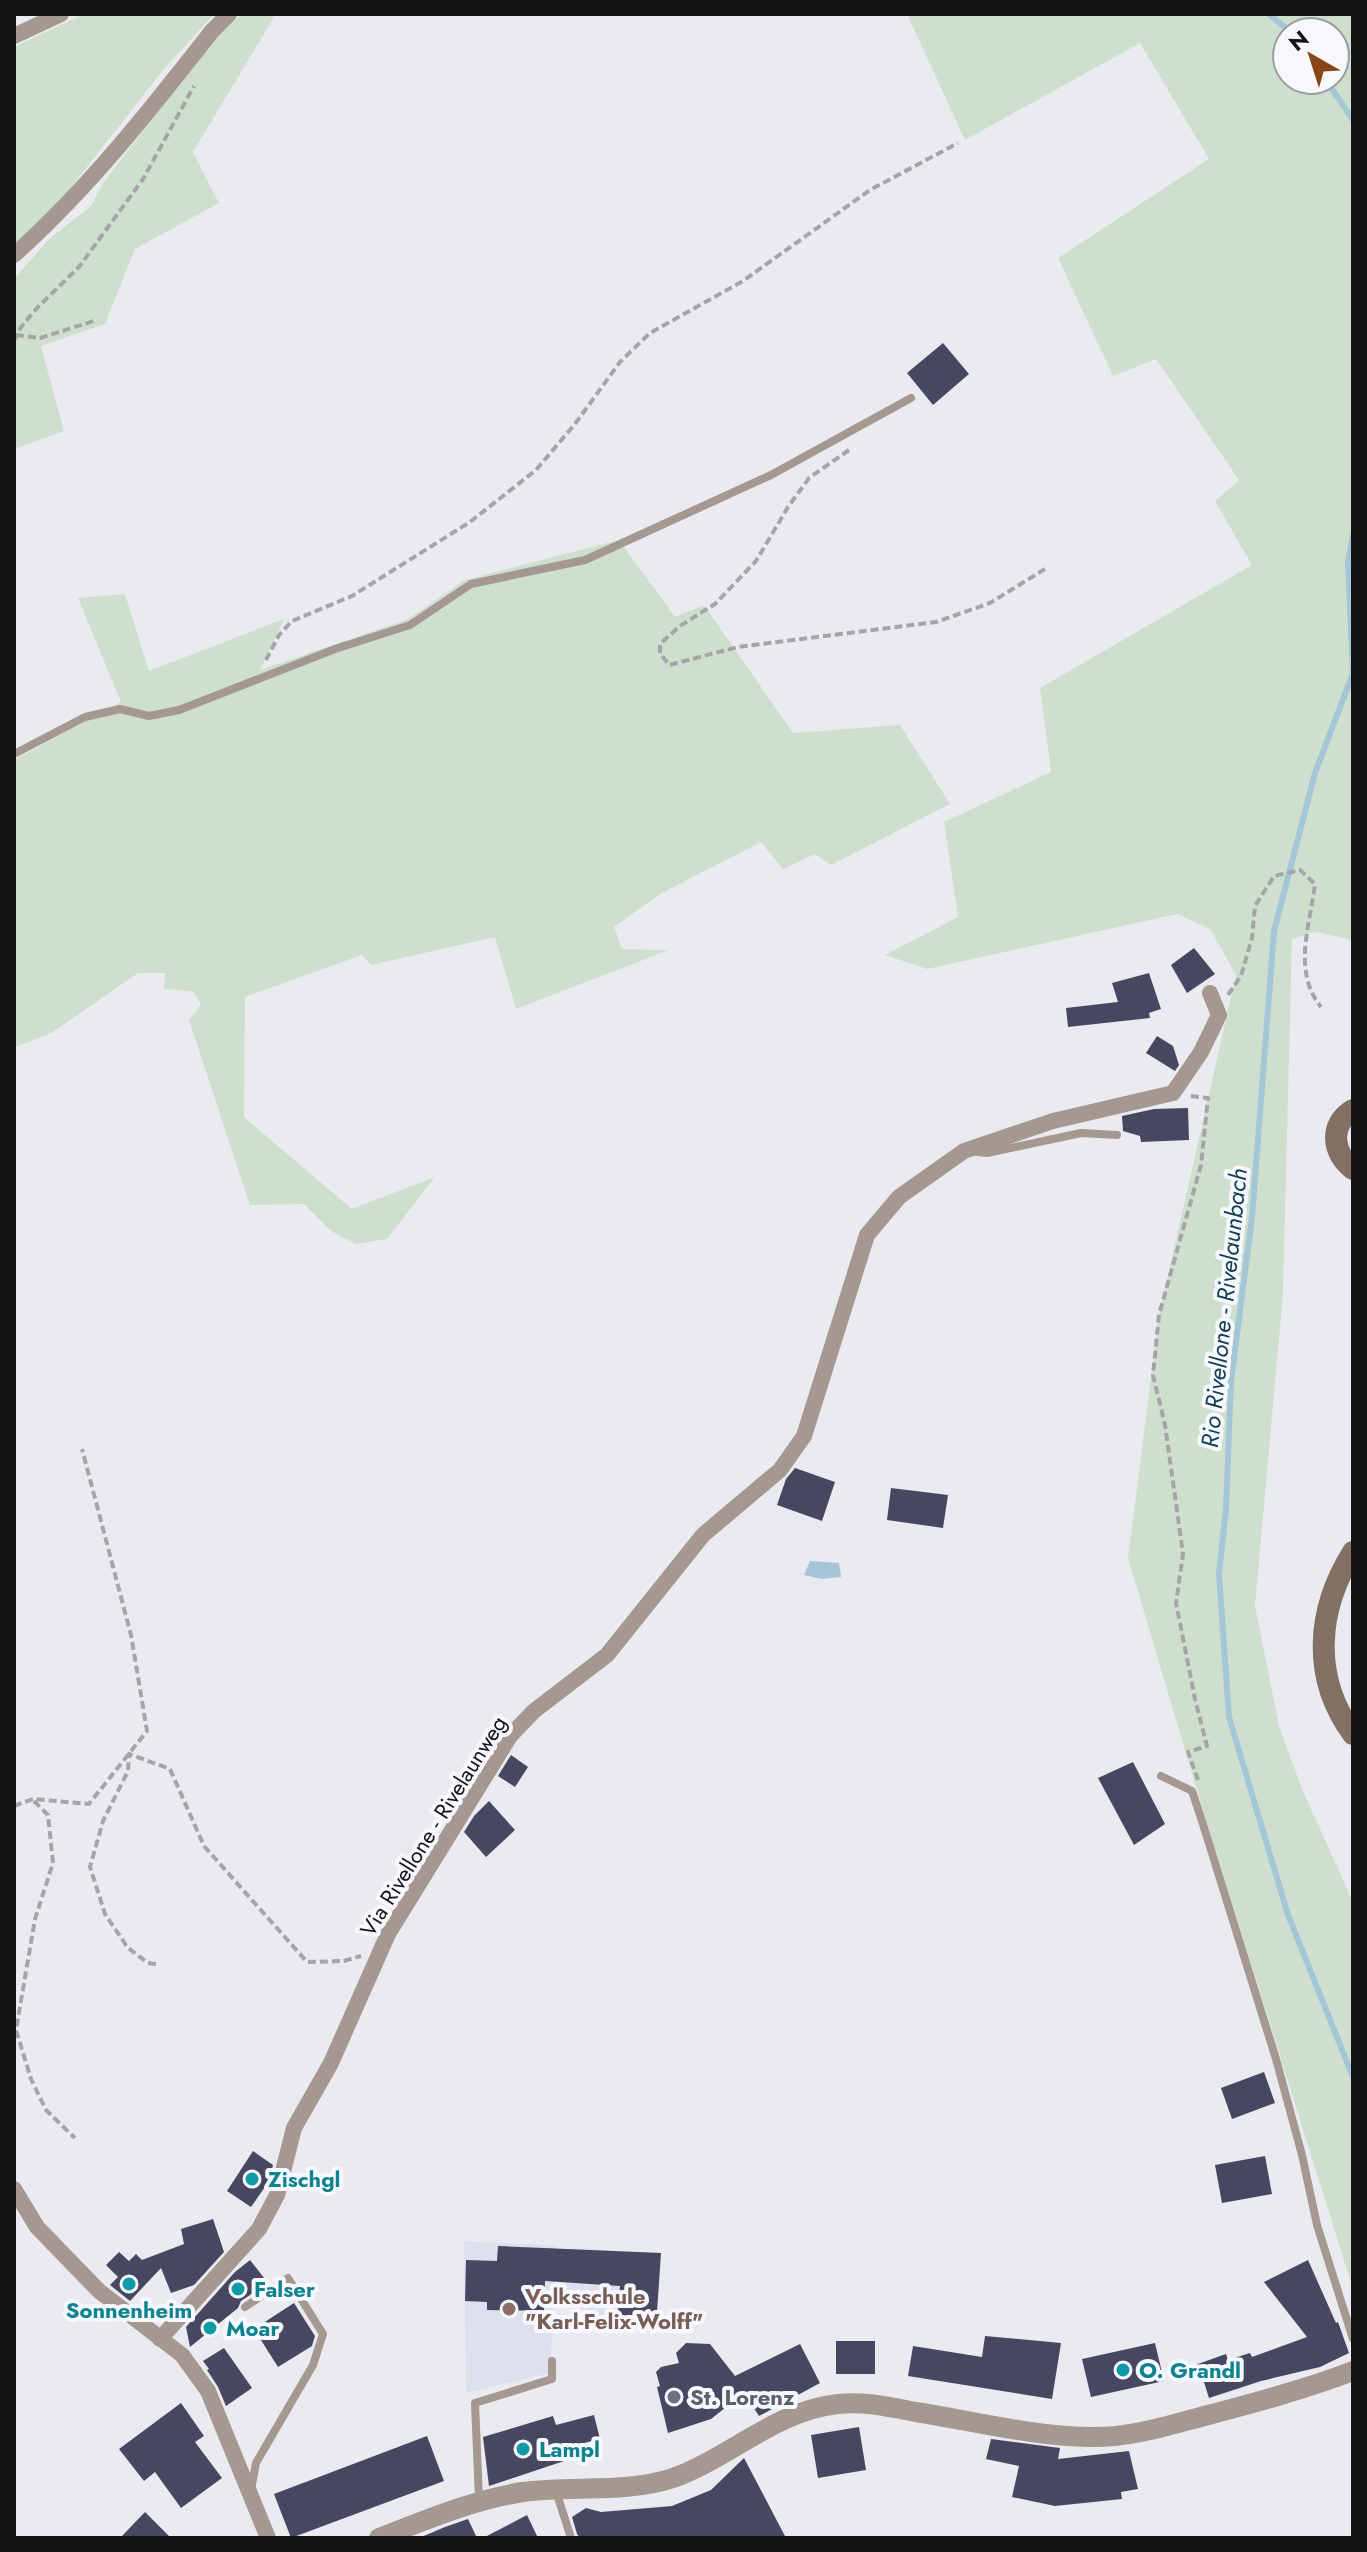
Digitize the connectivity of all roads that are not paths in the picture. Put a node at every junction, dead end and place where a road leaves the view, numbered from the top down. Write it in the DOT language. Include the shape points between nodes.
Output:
graph roads {
  1 [pos="61,14"];
  2 [pos="229,14"];
  3 [pos="14,36"];
  4 [pos="14,255"];
  5 [pos="911,398"];
  6 [pos="14,754"];
  7 [pos="1210,993"];
  8 [pos="1353,1110"];
  9 [pos="1117,1135"];
  10 [pos="964,1151"];
  11 [pos="1353,1169"];
  12 [pos="1353,1552"];
  13 [pos="1353,1734"];
  14 [pos="1161,1776"];
  15 [pos="14,2189"];
  16 [pos="245,2307"];
  17 [pos="160,2339"];
  18 [pos="1353,2339"];
  19 [pos="552,2361"];
  20 [pos="1353,2371"];
  21 [pos="555,2490"];
  22 [pos="250,2497"];
  23 [pos="479,2500"];
  24 [pos="268,2538"];
  25 [pos="379,2538"];
  26 [pos="571,2538"];
  1 -- 3 [label="street"];
  2 -- 4 [label="street" via="114,155"];
  5 -- 6 [label="lane" via="771,475 585,560 471,584 410,625 179,710 149,716 120,709 85,717"];
  7 -- 10 [label="street, Via Rivellone - Rivelaunweg" via="1219,1015 1173,1093 1053,1121"];
  8 -- 11 [label="main road" via="1337,1127 1335,1141 1342,1160"];
  9 -- 10 [label="lane" via="1081,1133 987,1153"];
  10 -- 17 [label="street, Via Rivellone - Rivelaunweg" via="899,1197 867,1235 804,1436 780,1470 703,1535 607,1655 510,1736 388,1934 331,2063 294,2128 277,2195 259,2229"];
  12 -- 13 [label="main road" via="1329,1601 1323,1634 1331,1693"];
  14 -- 18 [label="lane" via="1192,1791 1276,2059 1317,2225"];
  15 -- 17 [label="street" via="37,2227 89,2280"];
  16 -- 22 [label="lane" via="288,2278 323,2334 313,2365 256,2463"];
  17 -- 22 [label="street" via="182,2355 208,2391"];
  19 -- 23 [label="lane" via="552,2379 475,2403"];
  20 -- 21 [label="street" via="1310,2388 1124,2435 1043,2432 872,2404 839,2404 784,2420 672,2478 615,2488"];
  21 -- 23 [label="street"];
  21 -- 26 [label="lane"];
  22 -- 24 [label="street"];
  23 -- 25 [label="street"];
}
